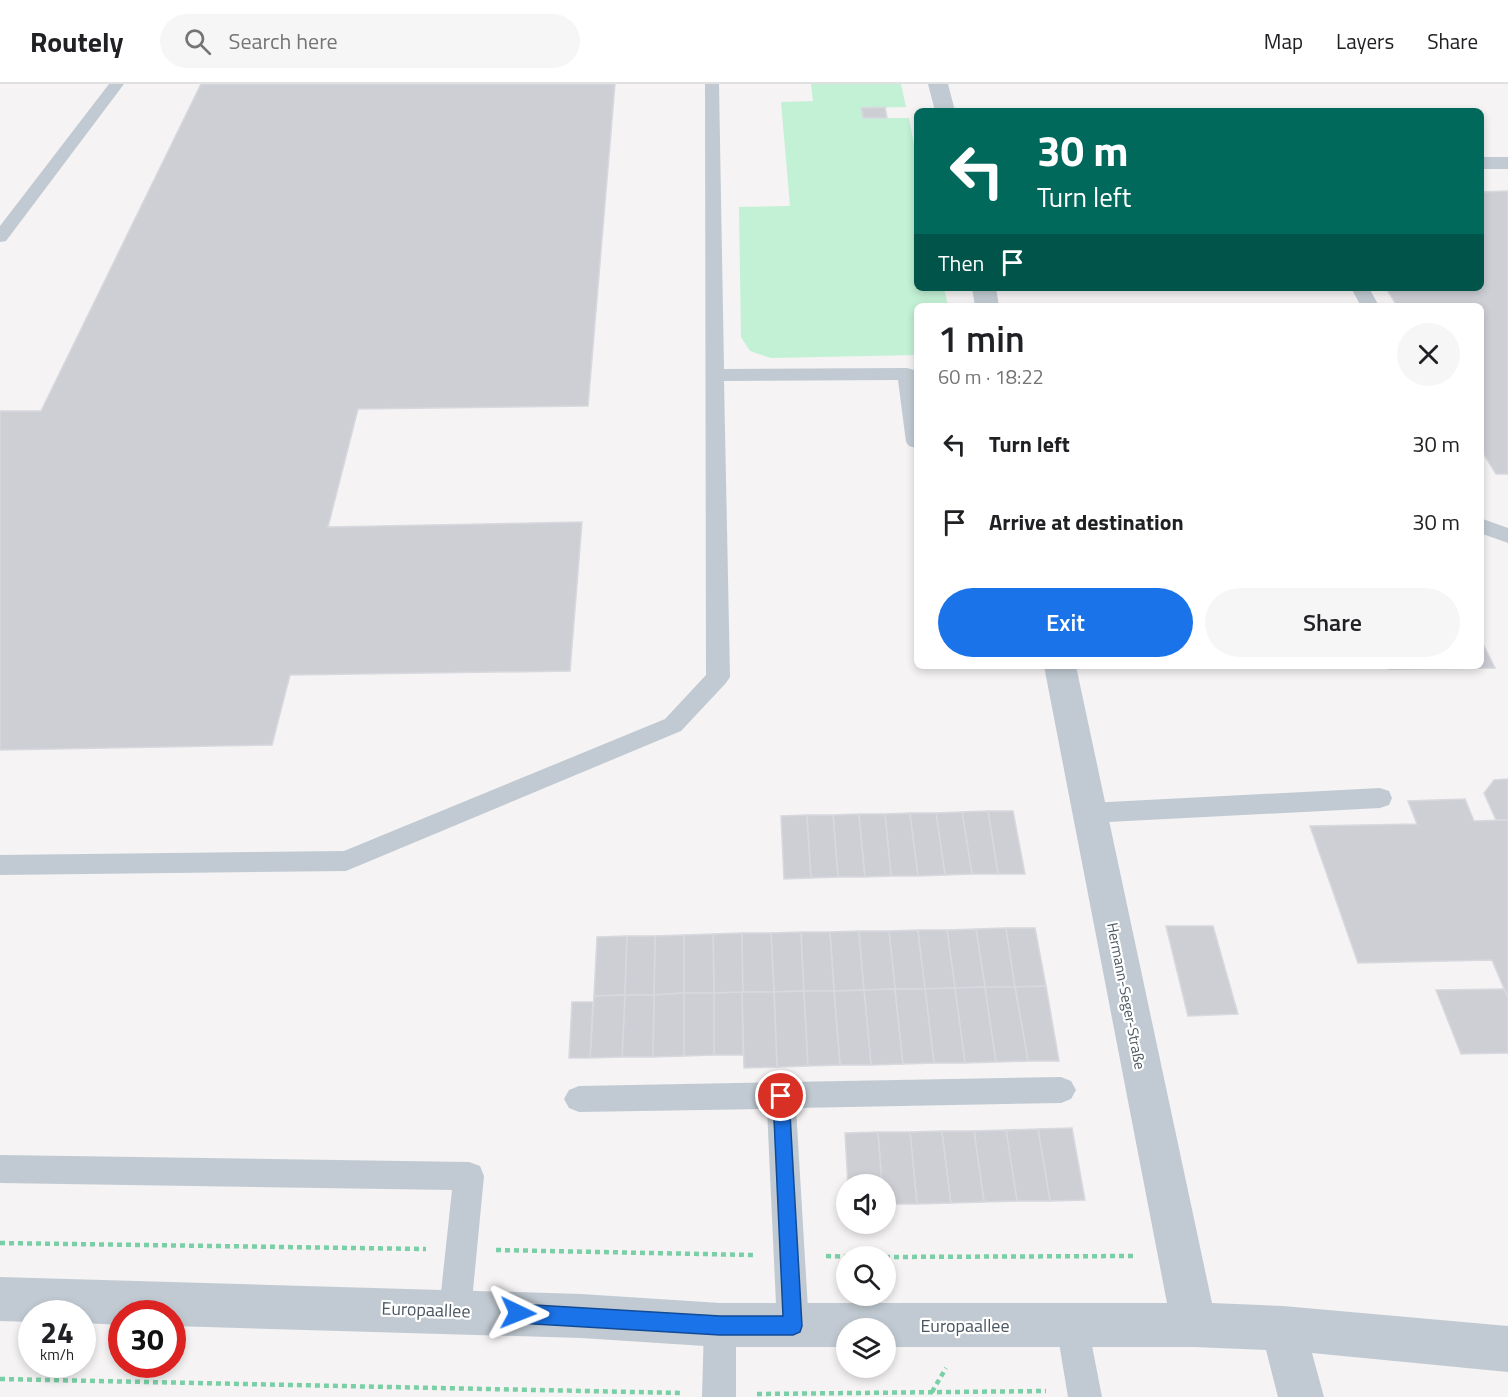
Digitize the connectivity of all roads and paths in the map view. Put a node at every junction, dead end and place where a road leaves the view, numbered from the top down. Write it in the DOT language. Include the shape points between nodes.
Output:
graph roads {
  1 [pos="117,84"];
  2 [pos="712,84"];
  3 [pos="938,84"];
  4 [pos="944,108"];
  5 [pos="0,237"];
  6 [pos="715,375"];
  7 [pos="914,427"];
  8 [pos="1484,527"];
  9 [pos="1508,536"];
  10 [pos="1061,669"];
  11 [pos="1380,798"];
  12 [pos="1089,813"];
  13 [pos="0,866"];
  14 [pos="1061,1090"];
  15 [pos="781,1096"];
  16 [pos="579,1099"];
  17 [pos="0,1168"];
  18 [pos="1178,1256"];
  19 [pos="896,1257"];
  20 [pos="0,1299"];
  21 [pos="455,1311"];
  22 [pos="720,1325"];
  23 [pos="1072,1325"];
  24 [pos="1194,1325"];
  25 [pos="793,1326"];
  26 [pos="1283,1328"];
  27 [pos="1508,1349"];
  28 [pos="0,1379"];
  29 [pos="1084,1393"];
  30 [pos="718,1395"];
  31 [pos="1301,1397"];
  1 -- 5 [label="lane"];
  2 -- 6 [label="lane"];
  3 -- 4 [label="street"];
  6 -- 7 [label="lane" via="907,374"];
  6 -- 13 [label="lane" via="718,677 673,725 346,861"];
  8 -- 9 [label="lane"];
  10 -- 12 [label="street, Hermann-Seger-Straße"];
  11 -- 12 [label="lane"];
  12 -- 18 [label="street, Hermann-Seger-Straße"];
  14 -- 15 [label="lane"];
  15 -- 16 [label="lane"];
  15 -- 25 [label="lane"];
  17 -- 21 [label="lane" via="468,1176"];
  18 -- 19 [label="path"];
  18 -- 24 [label="street, Hermann-Seger-Straße"];
  20 -- 21 [label="street, Europaallee"];
  21 -- 22 [label="street, Europaallee"];
  22 -- 25 [label="street, Europaallee"];
  22 -- 30 [label="lane"];
  23 -- 24 [label="street, Europaallee"];
  23 -- 25 [label="street, Europaallee"];
  23 -- 29 [label="lane"];
  24 -- 26 [label="street, Europaallee"];
  26 -- 27 [label="street, Europaallee"];
  26 -- 31 [label="street"];
  28 -- 30 [label="path"];
  29 -- 30 [label="path"];
}
